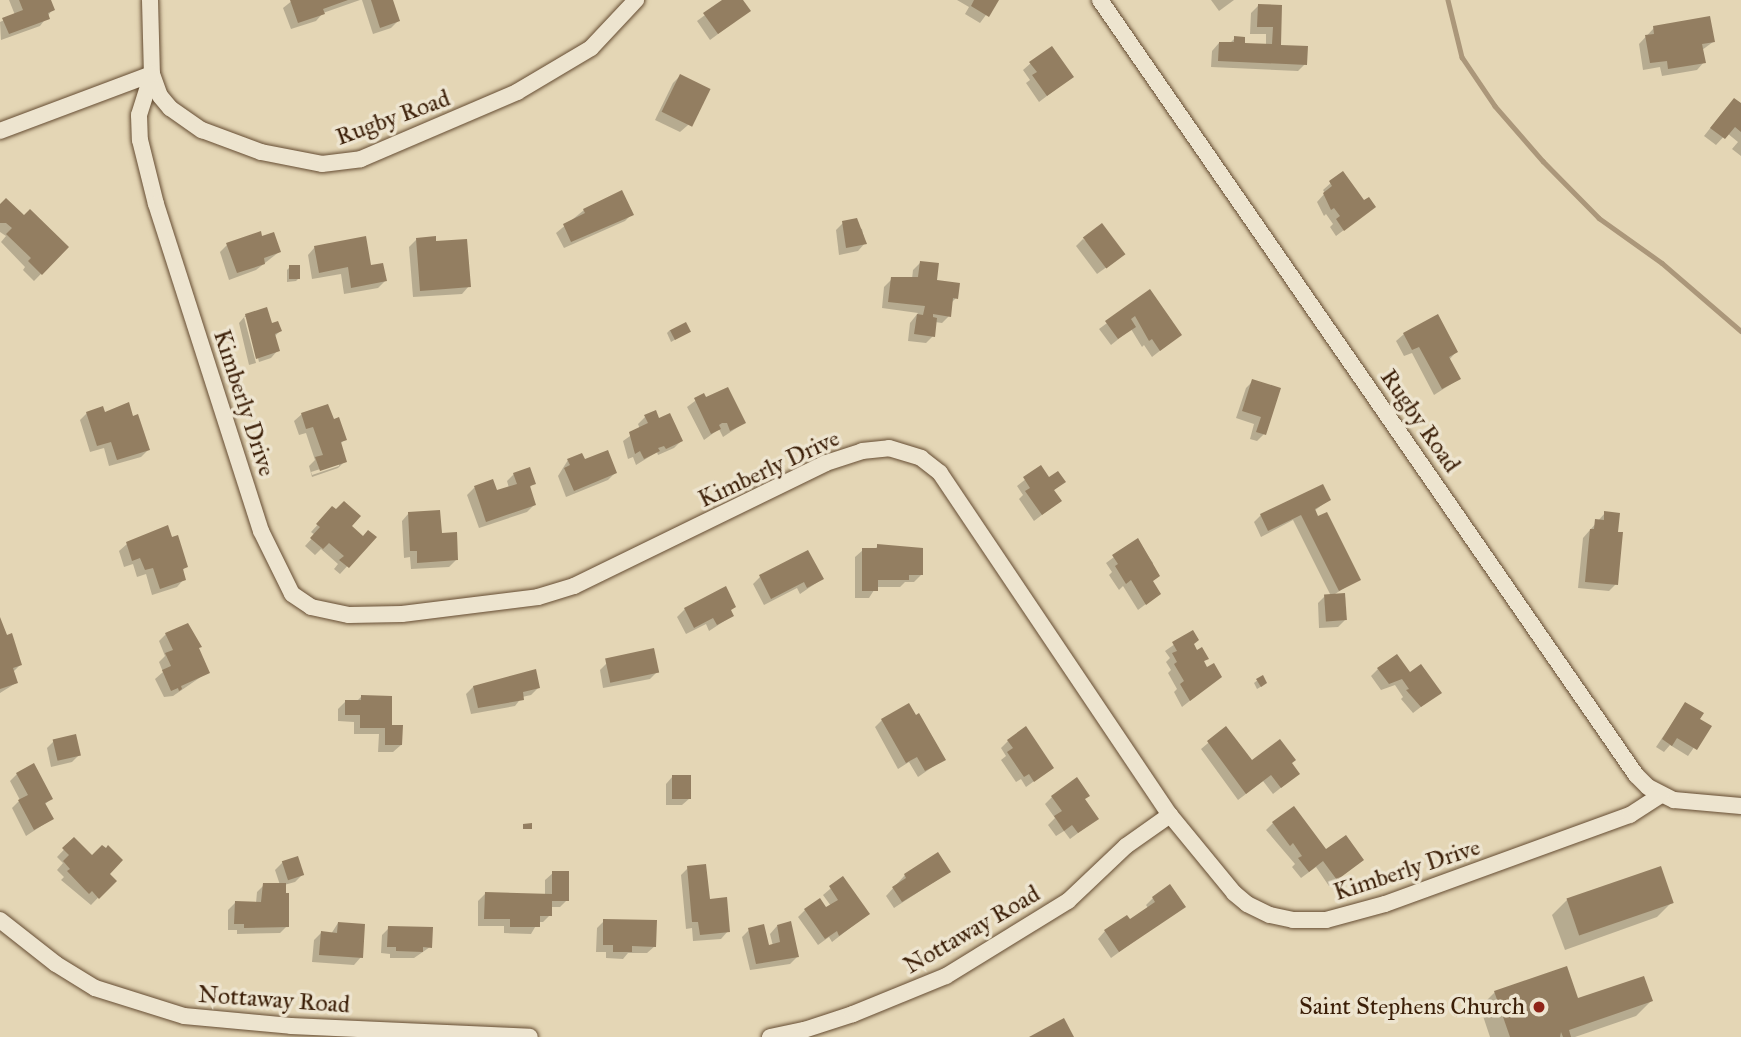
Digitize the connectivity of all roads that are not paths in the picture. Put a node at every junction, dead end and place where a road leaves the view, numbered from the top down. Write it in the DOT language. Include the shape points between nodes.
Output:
graph roads {
  1 [pos="150,0"];
  2 [pos="636,0"];
  3 [pos="1101,0"];
  4 [pos="152,74"];
  5 [pos="0,131"];
  6 [pos="1661,795"];
  7 [pos="1741,806"];
  8 [pos="1170,815"];
  9 [pos="0,920"];
  10 [pos="530,1037"];
  11 [pos="770,1037"];
  1 -- 4 [label="street, Rugby Road"];
  2 -- 4 [label="street, Rugby Road" via="568,65 464,117 341,164 281,158 202,130 170,108"];
  3 -- 6 [label="street, Rugby Road" via="1605,734 1636,775"];
  4 -- 5 [label="street"];
  4 -- 8 [label="street, Kimberly Drive" via="139,115 140,140 156,204 261,531 292,594 311,607 349,615 402,614 538,597 574,586 826,463 862,451 907,451 940,473"];
  6 -- 7 [label="street, Rugby Road" via="1686,802"];
  6 -- 8 [label="street, Kimberly Drive" via="1630,815 1385,905 1326,920 1293,920 1247,904 1216,874"];
  8 -- 11 [label="street, Nottaway Road" via="1126,846 1068,901 946,976 853,1014"];
  9 -- 10 [label="street, Nottaway Road" via="95,988 184,1016"];
}
